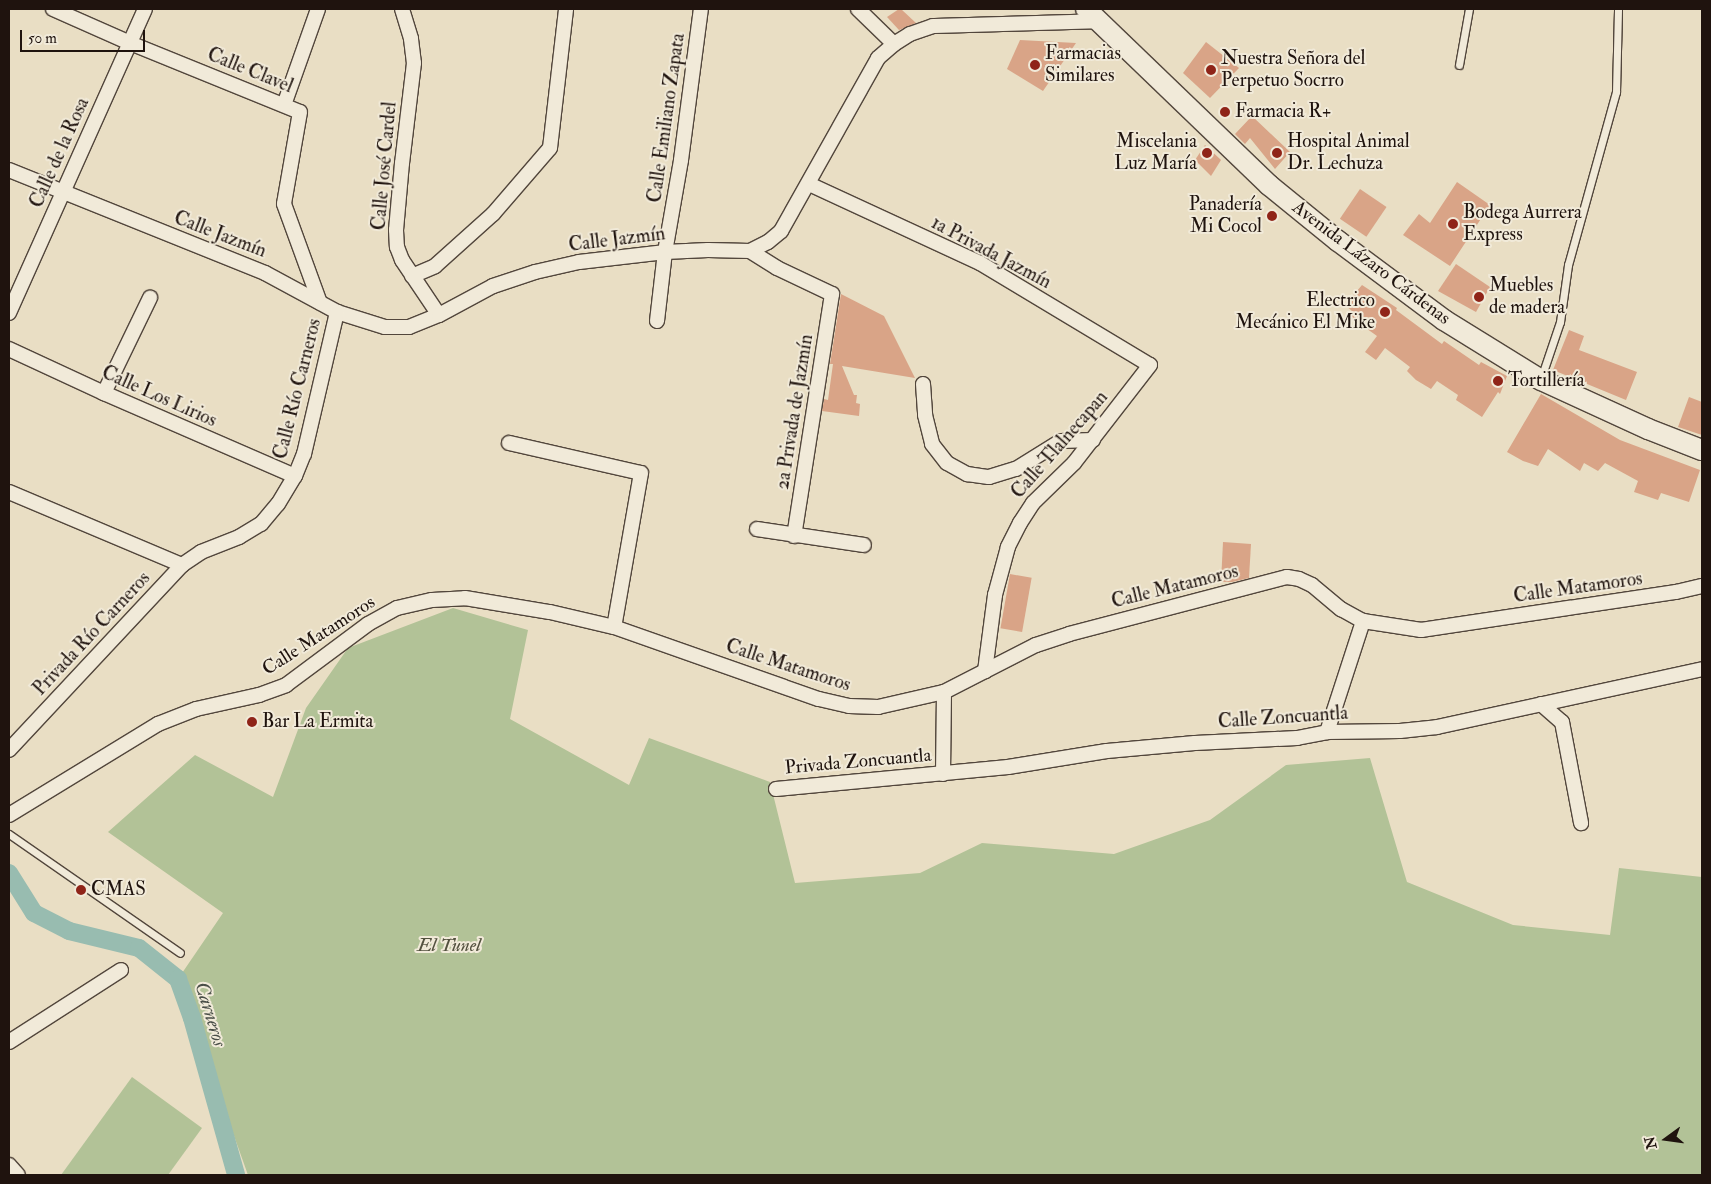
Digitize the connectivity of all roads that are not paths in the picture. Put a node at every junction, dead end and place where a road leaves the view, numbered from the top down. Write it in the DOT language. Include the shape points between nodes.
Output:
graph roads {
  1 [pos="53,9"];
  2 [pos="145,9"];
  3 [pos="318,9"];
  4 [pos="402,9"];
  5 [pos="566,9"];
  6 [pos="701,9"];
  7 [pos="858,9"];
  8 [pos="1469,9"];
  9 [pos="1618,9"];
  10 [pos="1092,15"];
  11 [pos="130,43"];
  12 [pos="894,44"];
  13 [pos="1459,65"];
  14 [pos="284,105"];
  15 [pos="9,170"];
  16 [pos="809,184"];
  17 [pos="64,194"];
  18 [pos="665,252"];
  19 [pos="750,252"];
  20 [pos="412,276"];
  21 [pos="150,298"];
  22 [pos="320,303"];
  23 [pos="9,312"];
  24 [pos="337,312"];
  25 [pos="439,315"];
  26 [pos="657,321"];
  27 [pos="9,349"];
  28 [pos="1150,365"];
  29 [pos="1541,380"];
  30 [pos="924,384"];
  31 [pos="104,393"];
  32 [pos="1093,440"];
  33 [pos="509,444"];
  34 [pos="1702,450"];
  35 [pos="295,476"];
  36 [pos="9,492"];
  37 [pos="757,529"];
  38 [pos="794,536"];
  39 [pos="864,545"];
  40 [pos="182,565"];
  41 [pos="1702,586"];
  42 [pos="1363,621"];
  43 [pos="614,627"];
  44 [pos="1702,669"];
  45 [pos="985,671"];
  46 [pos="944,692"];
  47 [pos="1540,704"];
  48 [pos="1327,732"];
  49 [pos="9,750"];
  50 [pos="943,774"];
  51 [pos="776,788"];
  52 [pos="9,815"];
  53 [pos="1581,823"];
  54 [pos="9,834"];
  55 [pos="180,953"];
  56 [pos="121,970"];
  57 [pos="9,1042"];
  58 [pos="9,1165"];
  59 [pos="18,1175"];
  1 -- 11 [label="street, Calle Clavel"];
  2 -- 11 [label="street, Calle de la Rosa"];
  3 -- 14 [label="street"];
  4 -- 20 [label="street, Calle José Cardel" via="414,63 396,230 397,247"];
  5 -- 20 [label="street" via="550,148 493,214 435,266"];
  6 -- 18 [label="street, Calle Emiliano Zapata" via="682,160"];
  7 -- 12 [label="street"];
  8 -- 13 [label="lane"];
  9 -- 29 [label="lane" via="1616,92 1568,265 1560,322"];
  10 -- 12 [label="street" via="933,26"];
  10 -- 29 [label="main road, Avenida Lázaro Cárdenas" via="1269,186 1444,320"];
  11 -- 14 [label="street, Calle Clavel"];
  11 -- 17 [label="street, Calle de la Rosa"];
  12 -- 16 [label="street" via="878,58"];
  14 -- 22 [label="street, Calle Clavel" via="300,112 284,204"];
  15 -- 17 [label="street, Calle Jazmín"];
  16 -- 19 [label="street" via="781,231"];
  16 -- 28 [label="street, 1a Privada Jazmín" via="980,263"];
  17 -- 22 [label="street, Calle Jazmín" via="265,273"];
  17 -- 23 [label="street, Calle de la Rosa"];
  18 -- 19 [label="street, Calle Jazmín"];
  18 -- 25 [label="street, Calle Jazmín" via="579,262 535,272 493,286"];
  18 -- 26 [label="street, Calle Emiliano Zapata"];
  19 -- 38 [label="street, 2a Privada de Jazmín" via="832,294"];
  20 -- 25 [label="street, Calle José Cardel"];
  21 -- 31 [label="street"];
  22 -- 24 [label="street, Calle Jazmín"];
  24 -- 25 [label="street, Calle Jazmín" via="384,327 408,327"];
  24 -- 35 [label="street, Calle Río Carneros" via="304,454"];
  27 -- 31 [label="street, Calle Los Lirios"];
  28 -- 32 [label="street, Calle Tlalnecapan"];
  29 -- 34 [label="main road, Avenida Lázaro Cárdenas"];
  30 -- 32 [label="street" via="925,415 932,444 947,463 967,474 989,477 1016,469 1061,441"];
  31 -- 35 [label="street, Calle Los Lirios"];
  32 -- 45 [label="street, Calle Tlalnecapan" via="1033,502 1008,547 995,595"];
  33 -- 43 [label="street" via="641,473"];
  35 -- 40 [label="street, Calle Río Carneros" via="261,524 201,552"];
  36 -- 40 [label="street"];
  37 -- 38 [label="street"];
  38 -- 39 [label="street"];
  40 -- 49 [label="street, Privada Río Carneros"];
  41 -- 42 [label="street, Calle Matamoros" via="1421,630"];
  42 -- 45 [label="street, Calle Matamoros" via="1341,610 1312,585 1287,577 1069,634 1036,645"];
  42 -- 48 [label="street"];
  43 -- 46 [label="street, Calle Matamoros" via="819,699 849,706 878,707"];
  43 -- 52 [label="street, Calle Matamoros" via="465,598 432,600 397,608 368,624 286,685 259,695 196,709 158,724"];
  44 -- 47 [label="street, Calle Zoncuantla"];
  45 -- 46 [label="street, Calle Matamoros"];
  46 -- 50 [label="street"];
  47 -- 48 [label="street, Calle Zoncuantla" via="1437,727"];
  47 -- 53 [label="street" via="1562,722"];
  48 -- 50 [label="street, Calle Zoncuantla" via="1297,738 1107,751"];
  50 -- 51 [label="street, Privada Zoncuantla"];
  54 -- 55 [label="lane"];
  56 -- 57 [label="street"];
  58 -- 59 [label="street"];
}
